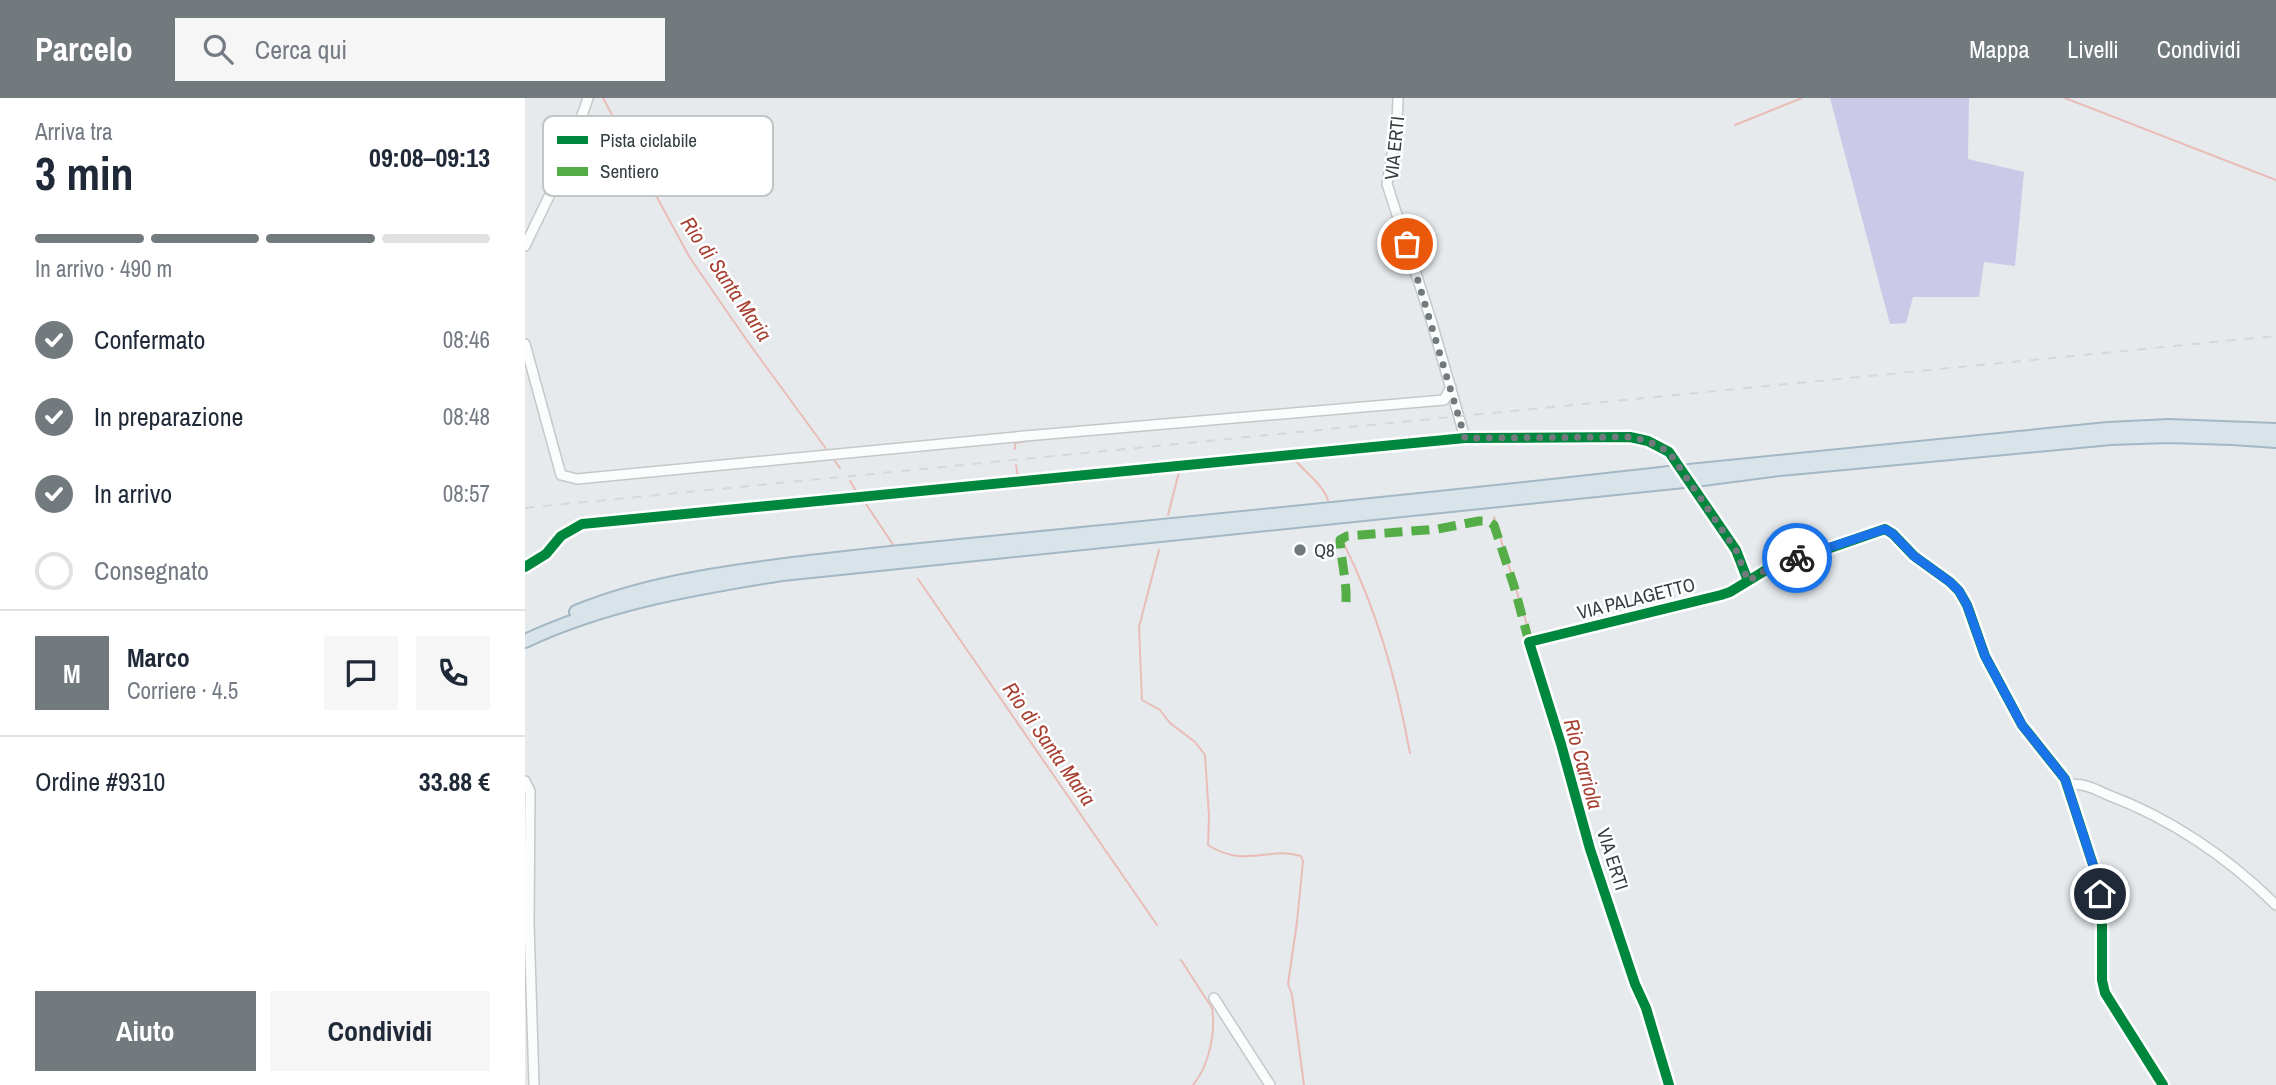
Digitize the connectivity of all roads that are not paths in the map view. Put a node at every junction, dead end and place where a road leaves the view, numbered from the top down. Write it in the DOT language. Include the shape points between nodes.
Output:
graph roads {
  1 [pos="588,98"];
  2 [pos="1398,98"];
  3 [pos="582,116"];
  4 [pos="549,196"];
  5 [pos="525,246"];
  6 [pos="525,344"];
  7 [pos="1451,387"];
  8 [pos="2276,430"];
  9 [pos="1465,438"];
  10 [pos="2276,441"];
  11 [pos="1686,476"];
  12 [pos="525,567"];
  13 [pos="1748,581"];
  14 [pos="525,632"];
  15 [pos="525,641"];
  16 [pos="1529,642"];
  17 [pos="525,781"];
  18 [pos="2067,785"];
  19 [pos="2276,905"];
  20 [pos="1213,998"];
  21 [pos="534,1085"];
  22 [pos="1270,1085"];
  23 [pos="1669,1085"];
  24 [pos="2163,1085"];
  1 -- 3 [label="street"];
  2 -- 7 [label="street, VIA ERTI" via="1387,184"];
  4 -- 5 [label="street"];
  6 -- 7 [label="street" via="561,475 577,479 1444,400"];
  7 -- 9 [label="street, VIA ERTI"];
  8 -- 11 [label="highway" via="2108,429"];
  9 -- 12 [label="street" via="582,524"];
  9 -- 13 [label="street, bridge" via="1630,437 1648,441 1669,452 1736,550"];
  10 -- 11 [label="highway" via="2111,438"];
  11 -- 14 [label="highway" via="753,569 609,598"];
  11 -- 15 [label="highway" via="782,574 660,595"];
  13 -- 16 [label="street, VIA PALAGETTO" via="1721,595"];
  13 -- 18 [label="street, VIA PALAGETTO" via="1775,566 1878,531 1893,534 1959,591 1985,656 2022,725"];
  16 -- 23 [label="street, VIA ERTI" via="1590,849"];
  17 -- 21 [label="street" via="530,792"];
  18 -- 19 [label="street" via="2077,783 2160,818 2246,877"];
  18 -- 24 [label="street, VIA PALAGETTO" via="2097,877 2105,993"];
  20 -- 22 [label="street"];
}
